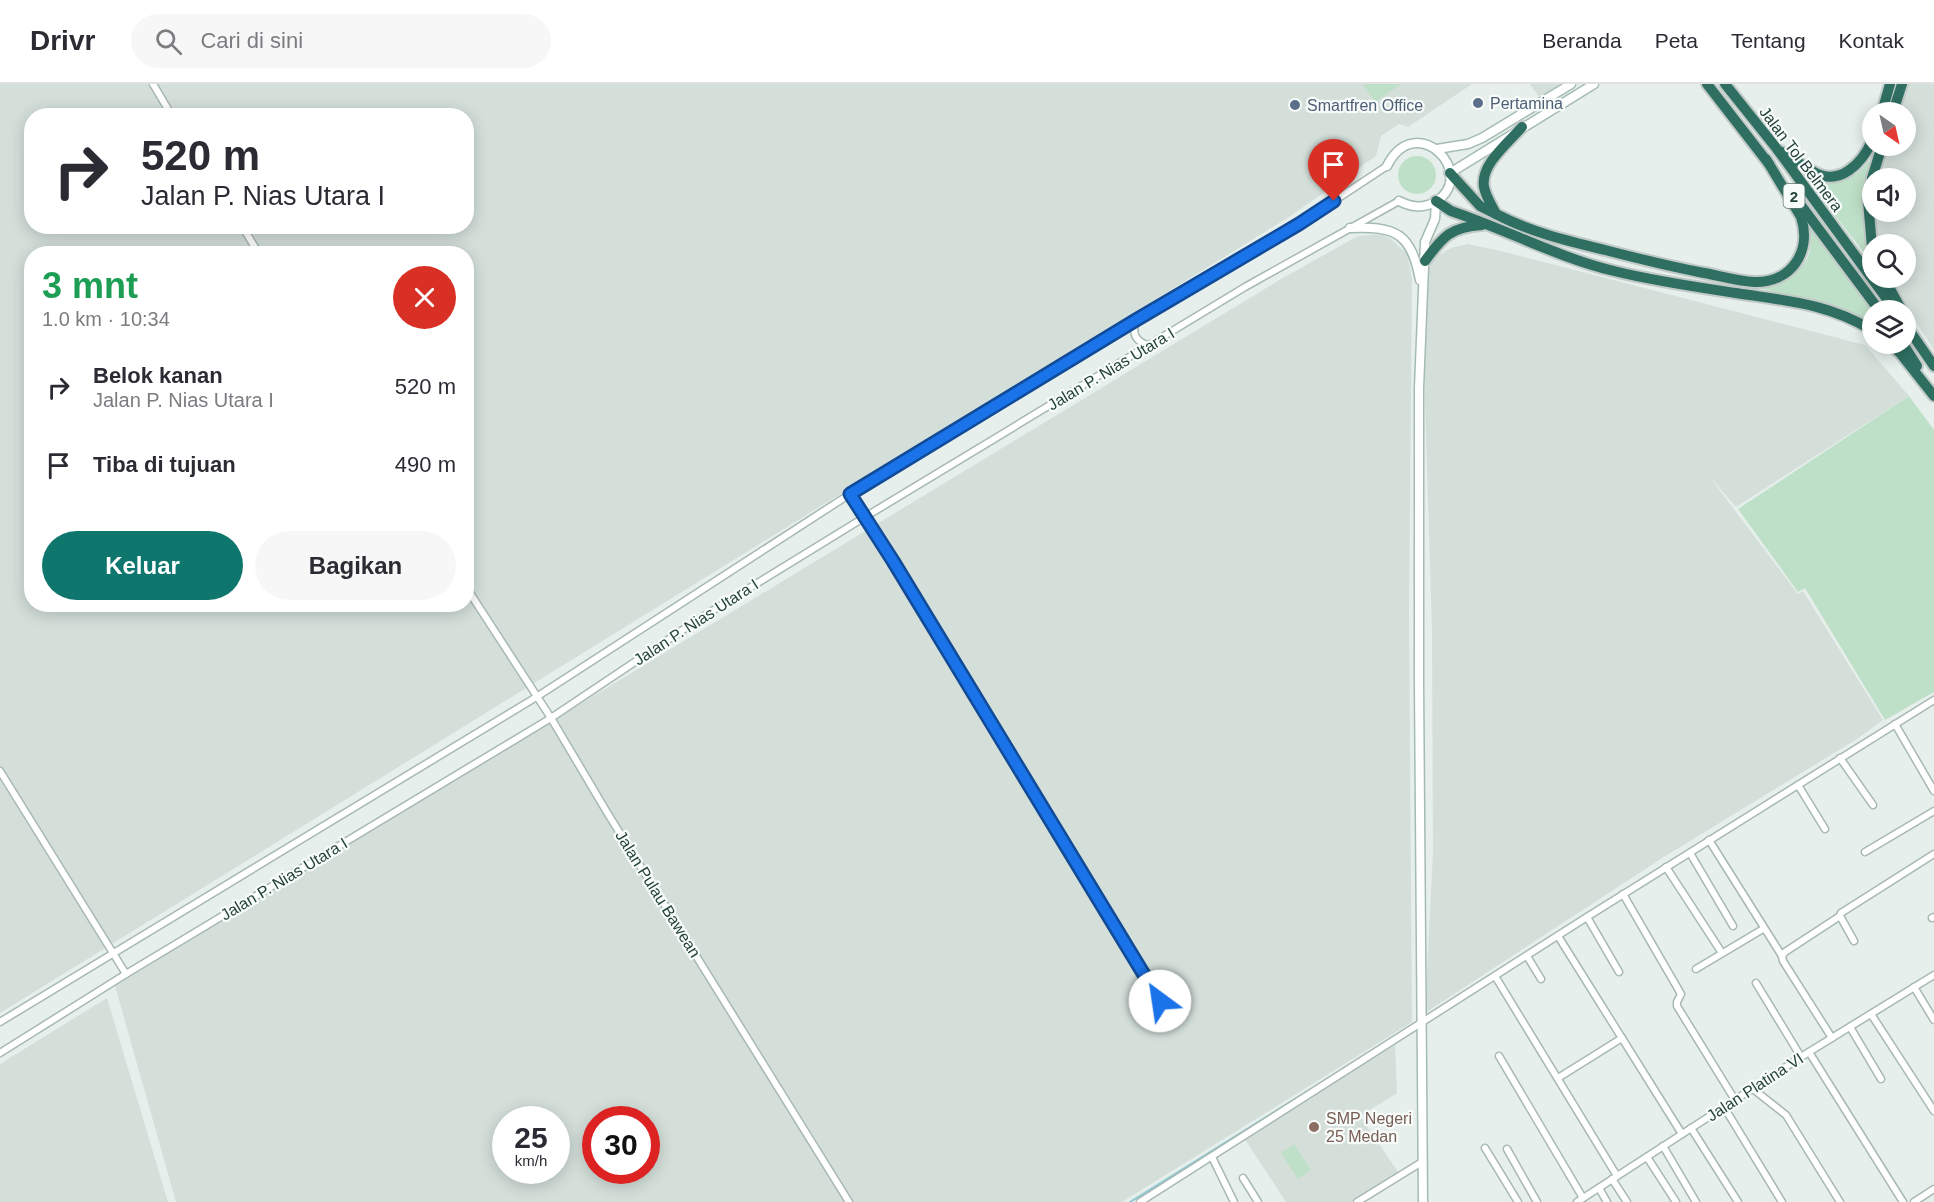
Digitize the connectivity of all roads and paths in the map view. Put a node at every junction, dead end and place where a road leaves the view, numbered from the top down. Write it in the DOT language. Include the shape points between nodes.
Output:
graph roads {
  1 [pos="153,84"];
  2 [pos="1571,84"];
  3 [pos="1594,84"];
  4 [pos="1707,84"];
  5 [pos="1725,84"];
  6 [pos="1890,84"];
  7 [pos="1902,84"];
  8 [pos="1885,102"];
  9 [pos="1896,102"];
  10 [pos="167,108"];
  11 [pos="1522,127"];
  12 [pos="1437,149"];
  13 [pos="1777,149"];
  14 [pos="1865,156"];
  15 [pos="1766,159"];
  16 [pos="1387,166"];
  17 [pos="1450,173"];
  18 [pos="1399,201"];
  19 [pos="1436,201"];
  20 [pos="1496,214"];
  21 [pos="1489,224"];
  22 [pos="1350,228"];
  23 [pos="1425,261"];
  24 [pos="1422,290"];
  25 [pos="1872,300"];
  26 [pos="1888,300"];
  27 [pos="1136,320"];
  28 [pos="1862,324"];
  29 [pos="1916,338"];
  30 [pos="1916,340"];
  31 [pos="1150,346"];
  32 [pos="1921,347"];
  33 [pos="1901,354"];
  34 [pos="1909,354"];
  35 [pos="1934,366"];
  36 [pos="1934,395"];
  37 [pos="850,494"];
  38 [pos="865,517"];
  39 [pos="474,599"];
  40 [pos="538,696"];
  41 [pos="1934,700"];
  42 [pos="551,718"];
  43 [pos="1894,724"];
  44 [pos="1840,758"];
  45 [pos="0,771"];
  46 [pos="1798,785"];
  47 [pos="1934,791"];
  48 [pos="1873,805"];
  49 [pos="1934,811"];
  50 [pos="1825,829"];
  51 [pos="1709,840"];
  52 [pos="1864,852"];
  53 [pos="1690,853"];
  54 [pos="1934,854"];
  55 [pos="1666,867"];
  56 [pos="1623,894"];
  57 [pos="1840,916"];
  58 [pos="1587,917"];
  59 [pos="1733,926"];
  60 [pos="1763,928"];
  61 [pos="1558,936"];
  62 [pos="1854,941"];
  63 [pos="1722,953"];
  64 [pos="113,955"];
  65 [pos="1527,956"];
  66 [pos="1782,956"];
  67 [pos="1695,969"];
  68 [pos="1619,972"];
  69 [pos="126,974"];
  70 [pos="1934,975"];
  71 [pos="1495,976"];
  72 [pos="1541,979"];
  73 [pos="1756,983"];
  74 [pos="1914,987"];
  75 [pos="1871,1014"];
  76 [pos="1421,1016"];
  77 [pos="1172,1020"];
  78 [pos="1934,1020"];
  79 [pos="0,1022"];
  80 [pos="1850,1027"];
  81 [pos="1622,1038"];
  82 [pos="1832,1038"];
  83 [pos="1809,1052"];
  84 [pos="0,1053"];
  85 [pos="1499,1056"];
  86 [pos="1801,1058"];
  87 [pos="1558,1078"];
  88 [pos="1881,1079"];
  89 [pos="1753,1089"];
  90 [pos="1735,1100"];
  91 [pos="1724,1107"];
  92 [pos="1934,1112"];
  93 [pos="1691,1128"];
  94 [pos="1682,1134"];
  95 [pos="1663,1146"];
  96 [pos="1485,1148"];
  97 [pos="1507,1149"];
  98 [pos="1212,1157"];
  99 [pos="1647,1157"];
  100 [pos="1422,1162"];
  101 [pos="1615,1177"];
  102 [pos="1243,1178"];
  103 [pos="1599,1188"];
  104 [pos="1934,1189"];
  105 [pos="1151,1199"];
  106 [pos="1580,1201"];
  107 [pos="849,1202"];
  108 [pos="1140,1202"];
  109 [pos="1234,1202"];
  110 [pos="1258,1202"];
  111 [pos="1357,1202"];
  112 [pos="1424,1202"];
  113 [pos="1518,1202"];
  114 [pos="1537,1202"];
  115 [pos="1606,1202"];
  116 [pos="1626,1202"];
  117 [pos="1676,1202"];
  118 [pos="1696,1202"];
  119 [pos="1738,1202"];
  120 [pos="1782,1202"];
  121 [pos="1840,1202"];
  122 [pos="1903,1202"];
  123 [pos="1914,1202"];
  1 -- 10 [label="street"];
  2 -- 12 [label="street" via="1482,138"];
  3 -- 11 [label="street"];
  4 -- 15 [label="highway, Jalan Tol Belmera / 2"];
  5 -- 13 [label="highway, Jalan Tol Belmera / 2"];
  6 -- 8 [label="highway"];
  7 -- 9 [label="highway"];
  11 -- 17 [label="street"];
  11 -- 20 [label="highway" via="1485,173 1484,186"];
  12 -- 16 [label="street" via="1418,143 1408,145 1392,156"];
  12 -- 17 [label="street"];
  13 -- 14 [label="highway" via="1816,174 1840,176"];
  13 -- 26 [label="highway, Jalan Tol Belmera / 2"];
  15 -- 20 [label="highway" via="1801,217 1805,240 1788,272 1755,282 1671,267 1565,240"];
  15 -- 25 [label="highway, Jalan Tol Belmera / 2"];
  16 -- 27 [label="street, Jalan P. Nias Utara I" via="1299,224"];
  17 -- 19 [label="street" via="1447,189"];
  17 -- 20 [label="highway" via="1480,206"];
  18 -- 19 [label="street" via="1417,207"];
  18 -- 22 [label="street, Jalan P. Nias Utara I"];
  19 -- 21 [label="highway" via="1451,211"];
  19 -- 23 [label="street" via="1435,219 1425,242"];
  21 -- 23 [label="highway" via="1463,226 1450,233"];
  21 -- 28 [label="highway" via="1612,271 1794,300"];
  22 -- 24 [label="street" via="1377,227 1403,239 1417,262"];
  22 -- 31 [label="street, Jalan P. Nias Utara I"];
  23 -- 24 [label="street"];
  24 -- 76 [label="street"];
  27 -- 31 [label="street" via="1136,337"];
  27 -- 37 [label="street, Jalan P. Nias Utara I"];
  29 -- 32 [label="highway"];
  30 -- 32 [label="highway"];
  31 -- 38 [label="street, Jalan P. Nias Utara I"];
  32 -- 35 [label="highway"];
  33 -- 36 [label="highway"];
  34 -- 36 [label="highway"];
  37 -- 38 [label="street"];
  37 -- 40 [label="street, Jalan P. Nias Utara I"];
  38 -- 42 [label="street, Jalan P. Nias Utara I" via="708,613"];
  38 -- 77 [label="street"];
  39 -- 40 [label="street, Jalan Pulau Bawean"];
  40 -- 42 [label="street, Jalan Pulau Bawean"];
  40 -- 64 [label="street, Jalan P. Nias Utara I"];
  41 -- 43 [label="street"];
  42 -- 69 [label="street, Jalan P. Nias Utara I"];
  42 -- 107 [label="street, Jalan Pulau Bawean"];
  43 -- 44 [label="street"];
  43 -- 47 [label="street"];
  44 -- 46 [label="street"];
  44 -- 48 [label="street"];
  45 -- 64 [label="street"];
  46 -- 50 [label="street"];
  46 -- 51 [label="street"];
  49 -- 52 [label="street"];
  51 -- 53 [label="street"];
  51 -- 60 [label="street"];
  53 -- 55 [label="street"];
  53 -- 59 [label="street"];
  54 -- 57 [label="street"];
  55 -- 56 [label="street"];
  55 -- 63 [label="street"];
  56 -- 58 [label="street"];
  56 -- 90 [label="street" via="1681,994 1677,1006"];
  57 -- 62 [label="street"];
  57 -- 66 [label="street"];
  58 -- 61 [label="street"];
  58 -- 68 [label="street"];
  60 -- 63 [label="street"];
  60 -- 66 [label="street"];
  61 -- 65 [label="street"];
  61 -- 81 [label="street"];
  63 -- 67 [label="street"];
  64 -- 69 [label="street"];
  64 -- 79 [label="street, Jalan P. Nias Utara I"];
  65 -- 71 [label="street"];
  65 -- 72 [label="street"];
  66 -- 82 [label="street"];
  69 -- 84 [label="street, Jalan P. Nias Utara I"];
  70 -- 74 [label="street, Jalan Platina VI"];
  71 -- 76 [label="street"];
  71 -- 87 [label="street"];
  73 -- 86 [label="street"];
  74 -- 75 [label="street, Jalan Platina VI"];
  74 -- 78 [label="street"];
  75 -- 80 [label="street, Jalan Platina VI"];
  75 -- 92 [label="street"];
  76 -- 98 [label="street"];
  76 -- 100 [label="street"];
  80 -- 82 [label="street, Jalan Platina VI"];
  80 -- 88 [label="street"];
  81 -- 87 [label="street"];
  81 -- 94 [label="street"];
  82 -- 83 [label="street, Jalan Platina VI"];
  83 -- 86 [label="street, Jalan Platina VI"];
  83 -- 122 [label="street"];
  85 -- 106 [label="street"];
  86 -- 89 [label="street, Jalan Platina VI"];
  87 -- 101 [label="street"];
  89 -- 90 [label="street, Jalan Platina VI"];
  89 -- 121 [label="street" via="1786,1115"];
  90 -- 91 [label="street, Jalan Platina VI"];
  91 -- 93 [label="street, Jalan Platina VI"];
  91 -- 120 [label="street"];
  93 -- 94 [label="street, Jalan Platina VI"];
  93 -- 119 [label="street"];
  94 -- 95 [label="street, Jalan Platina VI"];
  95 -- 99 [label="street, Jalan Platina VI"];
  95 -- 118 [label="street"];
  96 -- 113 [label="street"];
  97 -- 114 [label="street"];
  98 -- 105 [label="street"];
  98 -- 109 [label="street"];
  99 -- 101 [label="street, Jalan Platina VI"];
  99 -- 117 [label="street"];
  100 -- 111 [label="street"];
  100 -- 112 [label="street"];
  101 -- 103 [label="street, Jalan Platina VI"];
  101 -- 116 [label="street"];
  102 -- 110 [label="street"];
  103 -- 106 [label="street, Jalan Platina VI"];
  103 -- 115 [label="street"];
  104 -- 123 [label="street"];
  105 -- 108 [label="street"];
}
